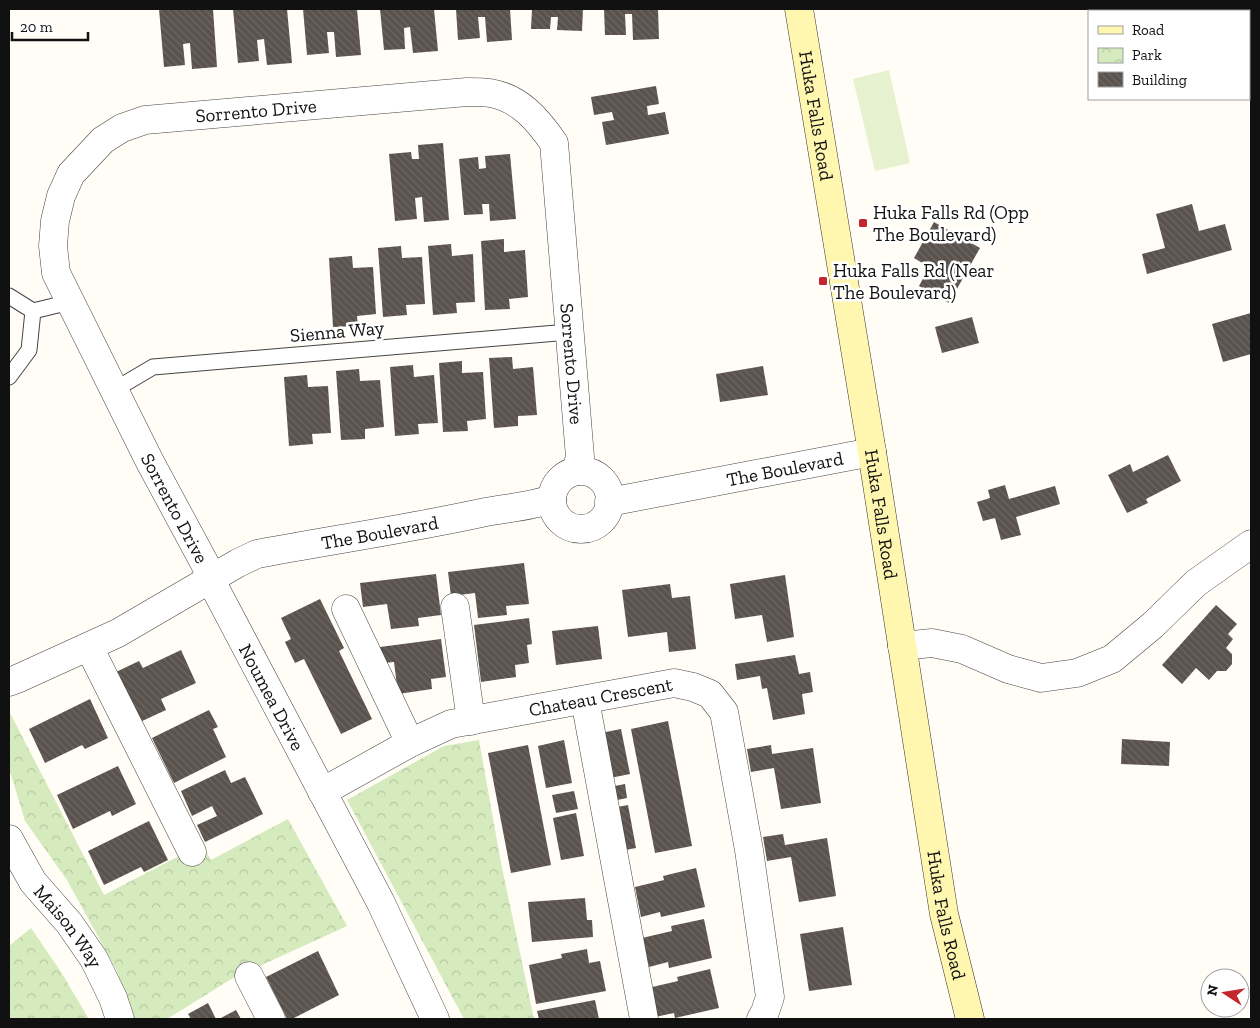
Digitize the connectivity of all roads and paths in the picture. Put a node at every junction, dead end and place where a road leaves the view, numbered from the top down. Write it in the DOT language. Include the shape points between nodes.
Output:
graph roads {
  1 [pos="801,9"];
  2 [pos="9,296"];
  3 [pos="70,302"];
  4 [pos="33,311"];
  5 [pos="569,332"];
  6 [pos="9,377"];
  7 [pos="114,390"];
  8 [pos="872,452"];
  9 [pos="576,471"];
  10 [pos="552,499"];
  11 [pos="610,502"];
  12 [pos="1251,544"];
  13 [pos="212,578"];
  14 [pos="455,607"];
  15 [pos="346,609"];
  16 [pos="902,646"];
  17 [pos="89,647"];
  18 [pos="9,682"];
  19 [pos="585,700"];
  20 [pos="471,720"];
  21 [pos="410,743"];
  22 [pos="322,792"];
  23 [pos="9,839"];
  24 [pos="192,852"];
  25 [pos="249,976"];
  26 [pos="120,1019"];
  27 [pos="271,1019"];
  28 [pos="435,1019"];
  29 [pos="644,1019"];
  30 [pos="761,1019"];
  31 [pos="970,1019"];
  1 -- 8 [label="street, Huka Falls Road"];
  2 -- 4 [label="lane"];
  3 -- 4 [label="lane"];
  3 -- 5 [label="street, Sorrento Drive" via="56,273 53,246 61,196 71,174 88,154 122,128 145,120 457,93 491,93 519,103 540,123 554,143"];
  3 -- 7 [label="street, Sorrento Drive"];
  4 -- 6 [label="lane" via="29,350"];
  5 -- 7 [label="lane, Sienna Way" via="153,367"];
  5 -- 9 [label="street, Sorrento Drive" via="580,457"];
  7 -- 13 [label="street, Sorrento Drive"];
  8 -- 11 [label="street, The Boulevard"];
  8 -- 16 [label="street, Huka Falls Road"];
  9 -- 10 [label="street" via="559,481"];
  9 -- 11 [label="street" via="600,479"];
  10 -- 11 [label="street" via="558,518 574,528 584,529 601,520"];
  10 -- 13 [label="street, The Boulevard" via="427,525 257,554"];
  12 -- 16 [label="street" via="1196,583 1112,659 1077,673 1041,678 1008,670 962,649 932,643"];
  13 -- 17 [label="street"];
  13 -- 22 [label="street, Noumea Drive"];
  14 -- 20 [label="street"];
  15 -- 21 [label="street"];
  16 -- 31 [label="street, Huka Falls Road" via="944,914"];
  17 -- 18 [label="street"];
  17 -- 24 [label="street"];
  19 -- 20 [label="street, Chateau Crescent"];
  19 -- 29 [label="street"];
  19 -- 30 [label="street, Chateau Crescent" via="674,682 710,694 724,712 749,850 770,997"];
  20 -- 21 [label="street, Chateau Crescent" via="452,724"];
  21 -- 22 [label="street, Chateau Crescent"];
  22 -- 28 [label="street, Noumea Drive" via="381,903"];
  23 -- 26 [label="street, Maison Way" via="33,882 69,923 94,959"];
  25 -- 27 [label="street"];
}
